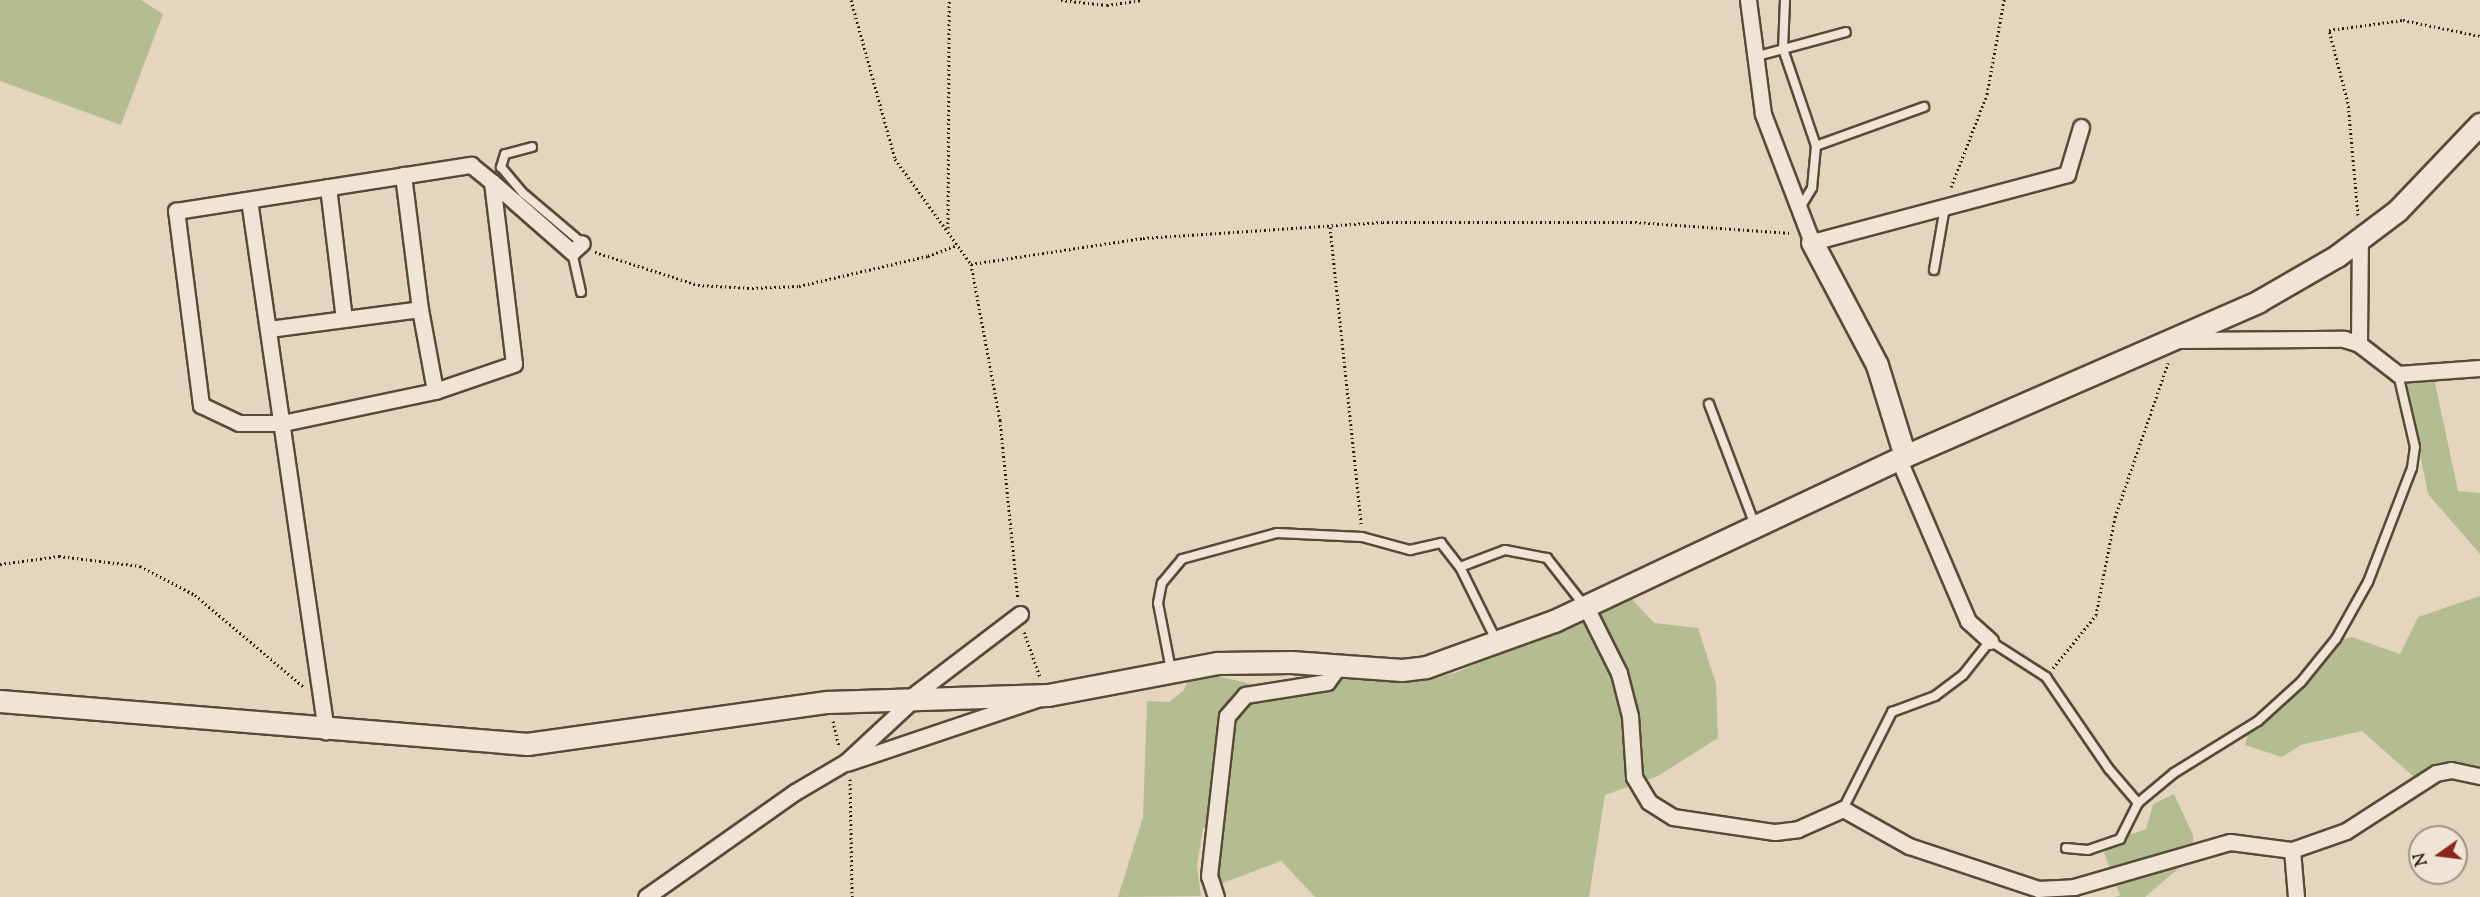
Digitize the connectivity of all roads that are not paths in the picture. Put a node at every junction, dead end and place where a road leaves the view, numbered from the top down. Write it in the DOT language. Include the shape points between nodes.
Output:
graph roads {
  1 [pos="1748,0"];
  2 [pos="1785,0"];
  3 [pos="1846,32"];
  4 [pos="1783,49"];
  5 [pos="1754,57"];
  6 [pos="1924,107"];
  7 [pos="2480,124"];
  8 [pos="2081,127"];
  9 [pos="1816,146"];
  10 [pos="532,147"];
  11 [pos="403,175"];
  12 [pos="492,182"];
  13 [pos="328,188"];
  14 [pos="519,197"];
  15 [pos="249,200"];
  16 [pos="1945,206"];
  17 [pos="1798,211"];
  18 [pos="1809,236"];
  19 [pos="2360,238"];
  20 [pos="577,247"];
  21 [pos="1934,270"];
  22 [pos="581,292"];
  23 [pos="420,309"];
  24 [pos="344,319"];
  25 [pos="269,329"];
  26 [pos="2169,341"];
  27 [pos="2359,344"];
  28 [pos="2480,368"];
  29 [pos="2398,374"];
  30 [pos="435,390"];
  31 [pos="1709,404"];
  32 [pos="283,423"];
  33 [pos="1902,458"];
  34 [pos="1756,527"];
  35 [pos="1460,567"];
  36 [pos="1586,607"];
  37 [pos="1020,614"];
  38 [pos="1990,641"];
  39 [pos="1498,644"];
  40 [pos="1337,668"];
  41 [pos="1171,672"];
  42 [pos="1048,695"];
  43 [pos="914,696"];
  44 [pos="0,701"];
  45 [pos="326,731"];
  46 [pos="847,763"];
  47 [pos="2480,776"];
  48 [pos="2138,802"];
  49 [pos="1843,809"];
  50 [pos="2066,848"];
  51 [pos="2292,850"];
  52 [pos="646,897"];
  53 [pos="1216,897"];
  54 [pos="2296,897"];
  1 -- 5 [label="street"];
  2 -- 4 [label="lane"];
  3 -- 4 [label="lane"];
  4 -- 5 [label="lane"];
  4 -- 9 [label="lane"];
  5 -- 17 [label="street" via="1763,114"];
  6 -- 9 [label="lane"];
  7 -- 19 [label="street" via="2398,210"];
  8 -- 16 [label="street" via="2067,174"];
  9 -- 17 [label="lane" via="1812,188"];
  10 -- 14 [label="lane" via="505,154 501,167"];
  11 -- 12 [label="street" via="471,165"];
  11 -- 13 [label="street"];
  11 -- 23 [label="street"];
  12 -- 14 [label="street"];
  12 -- 30 [label="street" via="514,364"];
  13 -- 15 [label="street"];
  13 -- 24 [label="street"];
  14 -- 20 [label="street"];
  15 -- 25 [label="street"];
  15 -- 32 [label="street" via="176,211 201,405 239,423"];
  16 -- 18 [label="street"];
  16 -- 21 [label="lane"];
  17 -- 18 [label="street"];
  18 -- 33 [label="street" via="1877,365"];
  19 -- 26 [label="street" via="2259,301"];
  19 -- 27 [label="street"];
  20 -- 22 [label="lane"];
  23 -- 24 [label="street"];
  23 -- 30 [label="street"];
  24 -- 25 [label="street"];
  25 -- 32 [label="street"];
  26 -- 27 [label="street" via="2324,338"];
  26 -- 33 [label="street"];
  27 -- 29 [label="street"];
  28 -- 29 [label="street"];
  29 -- 48 [label="lane" via="2415,447 2412,468 2352,615 2319,661 2279,703"];
  30 -- 32 [label="street"];
  31 -- 34 [label="lane"];
  32 -- 45 [label="street"];
  33 -- 34 [label="street"];
  33 -- 38 [label="street" via="1968,621"];
  34 -- 36 [label="street"];
  35 -- 36 [label="lane" via="1505,550 1547,558"];
  35 -- 39 [label="lane"];
  35 -- 41 [label="lane" via="1441,543 1410,550 1362,537 1277,533 1182,559 1162,583 1158,603"];
  36 -- 39 [label="street"];
  36 -- 49 [label="street" via="1619,673 1630,716 1634,777 1649,802 1673,817 1775,832 1798,829"];
  37 -- 43 [label="street"];
  38 -- 48 [label="lane" via="2046,676 2109,769"];
  38 -- 49 [label="lane" via="1963,675 1935,696 1893,712"];
  39 -- 40 [label="street" via="1426,667"];
  40 -- 41 [label="street" via="1252,660"];
  40 -- 53 [label="street" via="1327,682 1245,695 1227,716 1209,876"];
  41 -- 42 [label="street"];
  42 -- 43 [label="street"];
  42 -- 46 [label="street"];
  43 -- 45 [label="street" via="827,702 527,744"];
  43 -- 46 [label="street"];
  44 -- 45 [label="street"];
  46 -- 52 [label="street" via="795,792"];
  47 -- 51 [label="street" via="2451,770 2436,773 2346,831"];
  48 -- 50 [label="lane" via="2120,839 2088,850"];
  49 -- 51 [label="street" via="1909,846 2038,889 2074,887 2230,843"];
  51 -- 54 [label="street"];
}
